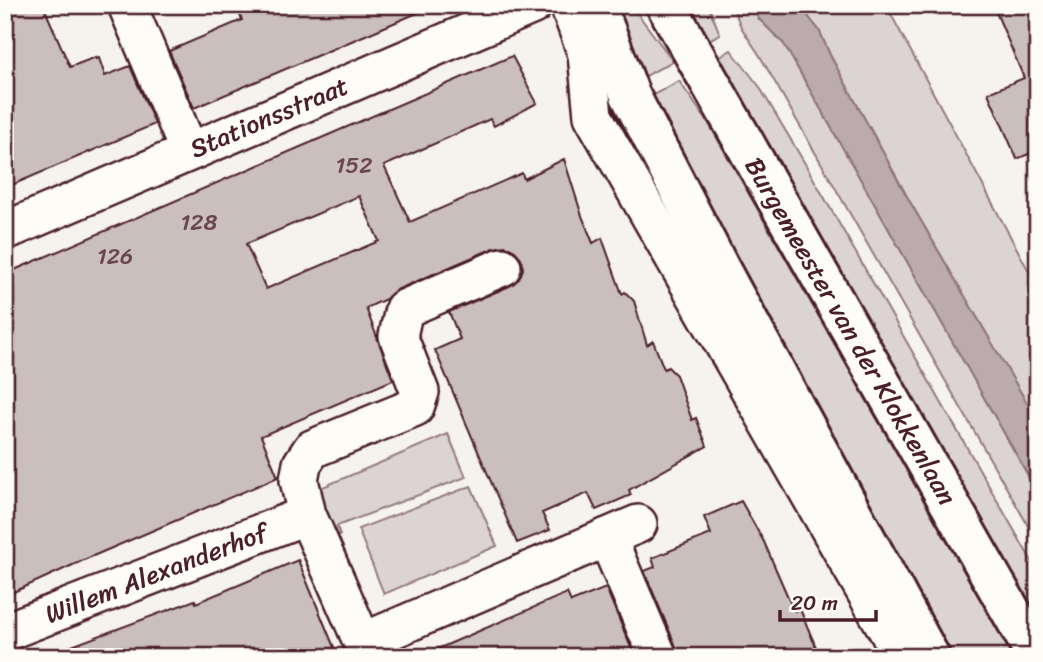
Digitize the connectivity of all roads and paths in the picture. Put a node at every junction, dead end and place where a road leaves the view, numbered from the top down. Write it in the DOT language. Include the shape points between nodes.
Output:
graph roads {
  1 [pos="127,5"];
  2 [pos="533,5"];
  3 [pos="569,5"];
  4 [pos="596,5"];
  5 [pos="667,5"];
  6 [pos="189,151"];
  7 [pos="5,231"];
  8 [pos="502,267"];
  9 [pos="307,515"];
  10 [pos="5,632"];
  11 [pos="366,650"];
  12 [pos="658,657"];
  13 [pos="903,657"];
  14 [pos="930,657"];
  15 [pos="1037,657"];
  1 -- 6 [label="street"];
  2 -- 6 [label="street, Stationsstraat"];
  3 -- 13 [label="street" via="587,54 593,116"];
  4 -- 14 [label="main road" via="636,107"];
  5 -- 15 [label="main road, Burgemeester van der Klokkenlaan"];
  6 -- 7 [label="street, Stationsstraat"];
  8 -- 9 [label="street" via="404,309 398,336 420,392 415,407 312,450 302,464 299,480"];
  9 -- 10 [label="street, Willem Alexanderhof"];
  9 -- 11 [label="street"];
  11 -- 12 [label="street" via="623,531"];
}
